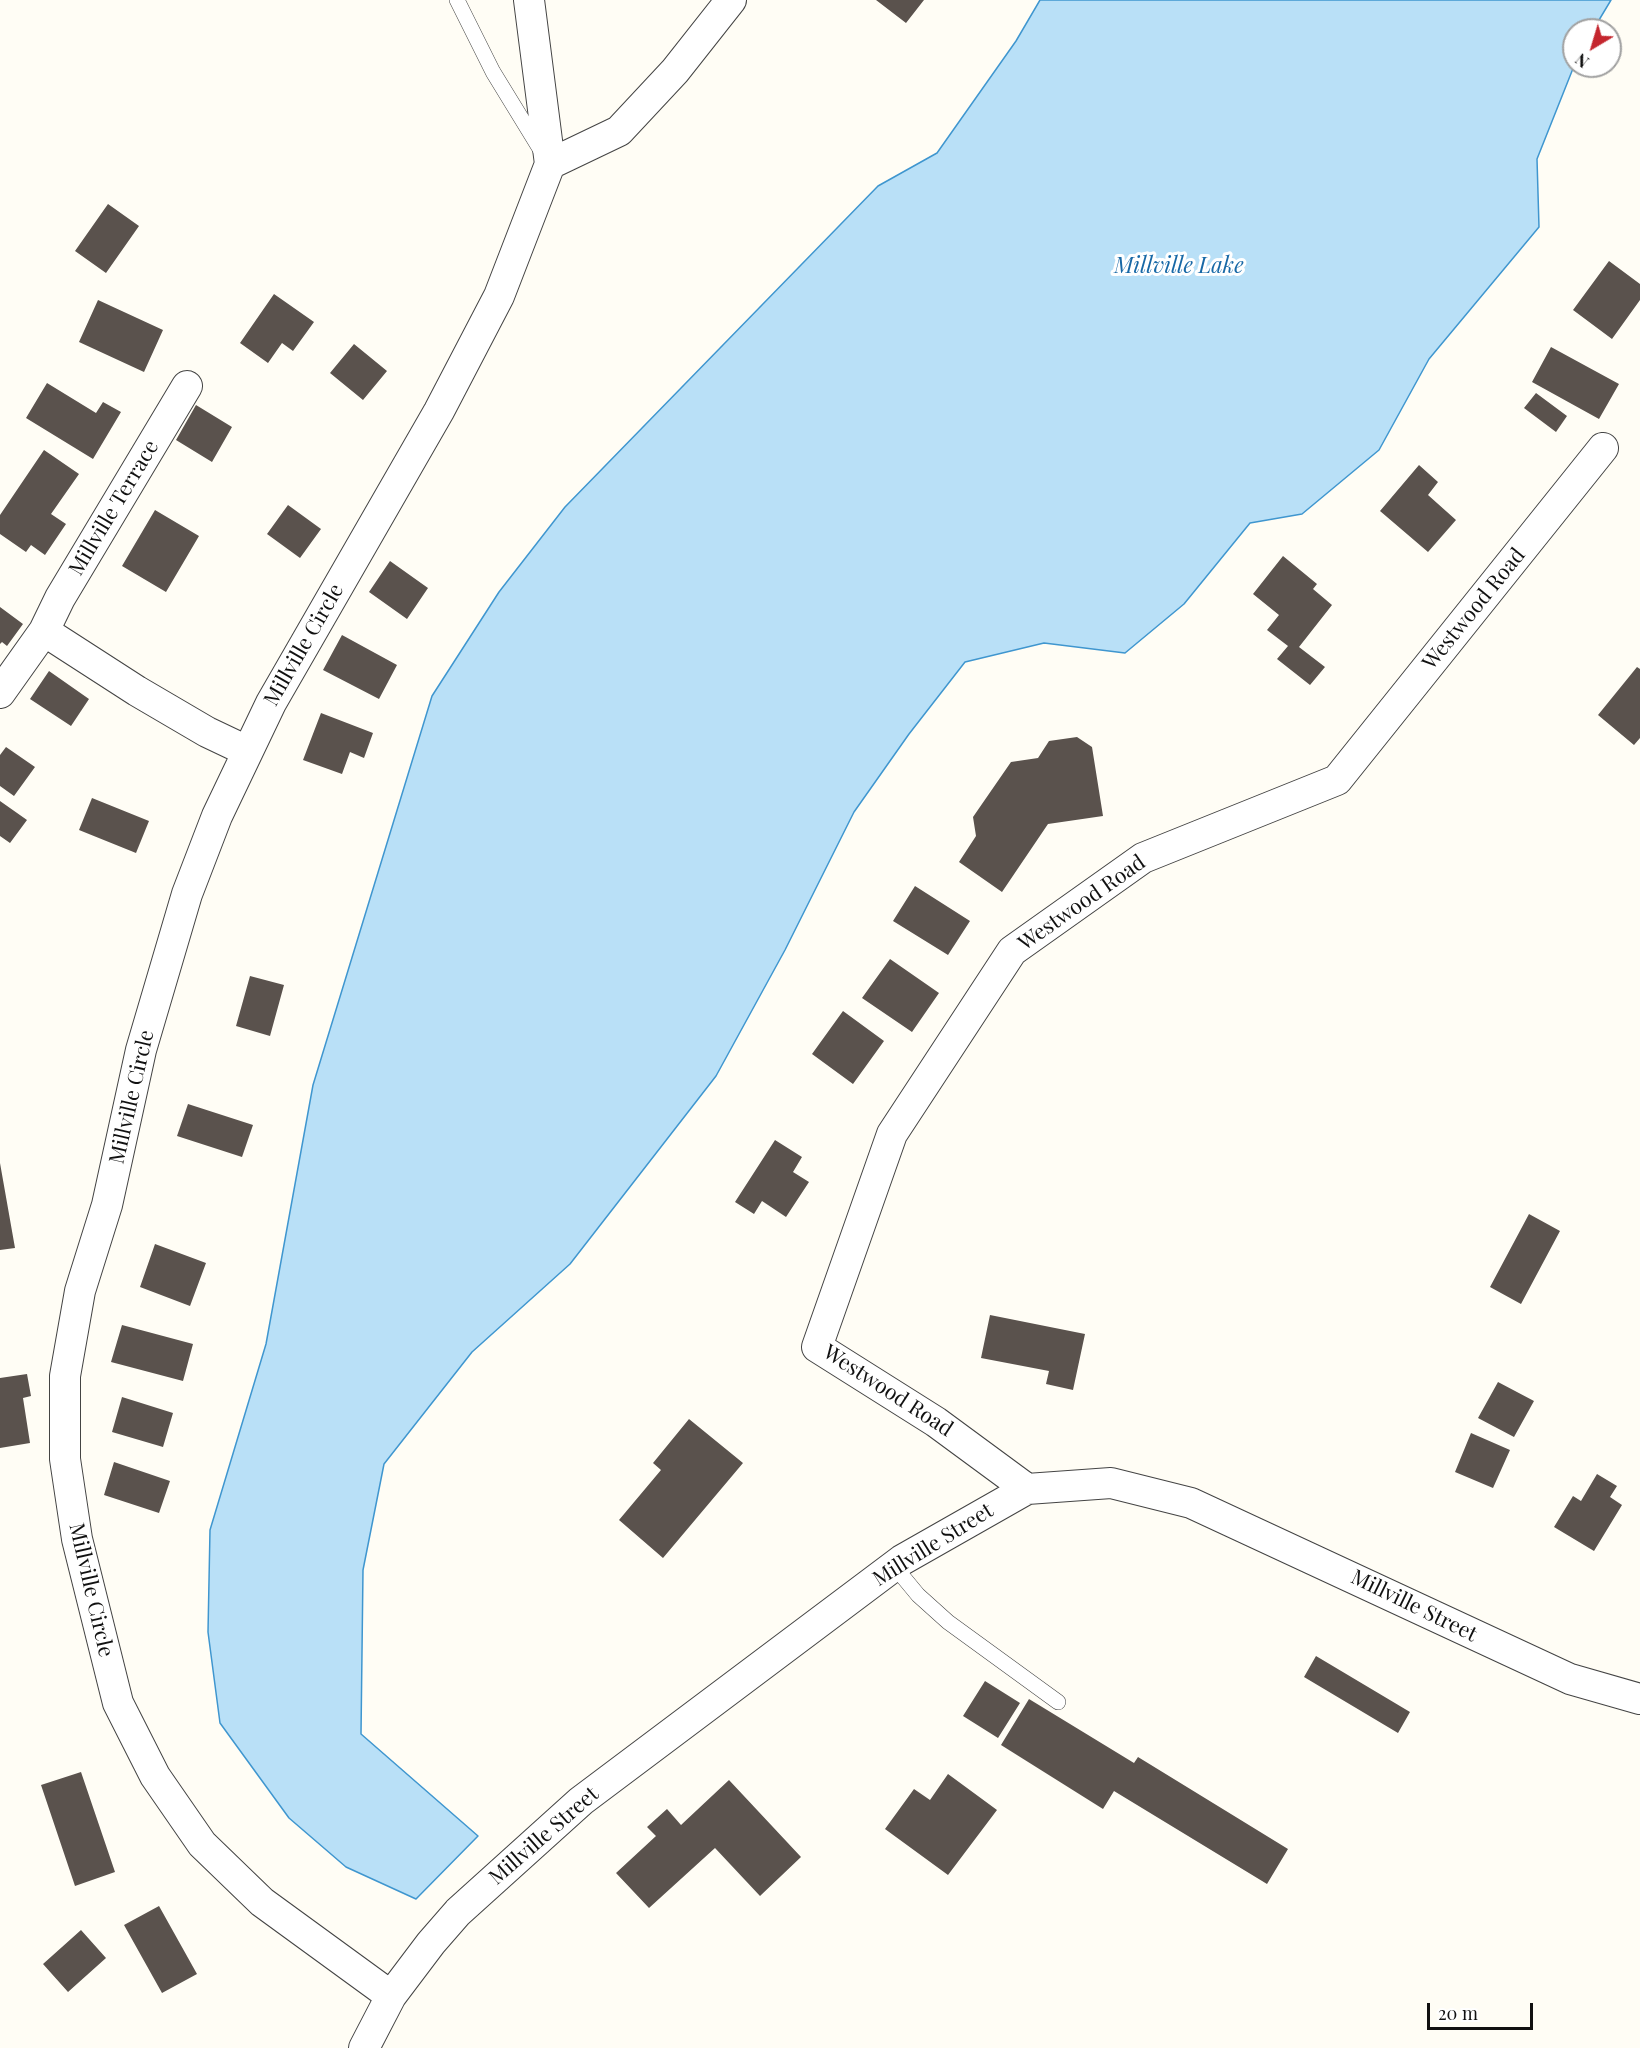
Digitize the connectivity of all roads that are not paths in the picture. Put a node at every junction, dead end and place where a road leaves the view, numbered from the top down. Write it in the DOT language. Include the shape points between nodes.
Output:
graph roads {
  1 [pos="457,0"];
  2 [pos="529,0"];
  3 [pos="731,0"];
  4 [pos="550,164"];
  5 [pos="186,386"];
  6 [pos="1603,448"];
  7 [pos="44,631"];
  8 [pos="0,693"];
  9 [pos="247,751"];
  10 [pos="1027,1489"];
  11 [pos="894,1566"];
  12 [pos="1640,1699"];
  13 [pos="1058,1702"];
  14 [pos="391,1995"];
  15 [pos="364,2048"];
  1 -- 4 [label="lane" via="493,72"];
  2 -- 4 [label="street, Millville Circle"];
  3 -- 4 [label="street" via="675,71 619,131"];
  4 -- 9 [label="street, Millville Circle" via="499,296 440,411"];
  5 -- 7 [label="street, Millville Terrace"];
  6 -- 10 [label="street, Westwood Road" via="1337,780 1143,858 1012,951 892,1134 817,1347 936,1422"];
  7 -- 8 [label="street, Millville Terrace"];
  7 -- 9 [label="street" via="136,691"];
  9 -- 14 [label="street, Millville Circle" via="187,894 141,1050 107,1205 80,1291 65,1376 65,1459 80,1551 118,1703 155,1776 202,1844 262,1902"];
  10 -- 11 [label="street, Millville Street"];
  10 -- 12 [label="street, Millville Street" via="1111,1483 1191,1503 1570,1679"];
  11 -- 13 [label="lane" via="948,1622"];
  11 -- 14 [label="street, Millville Street" via="581,1801 458,1912"];
  14 -- 15 [label="street, Millville Street"];
}
